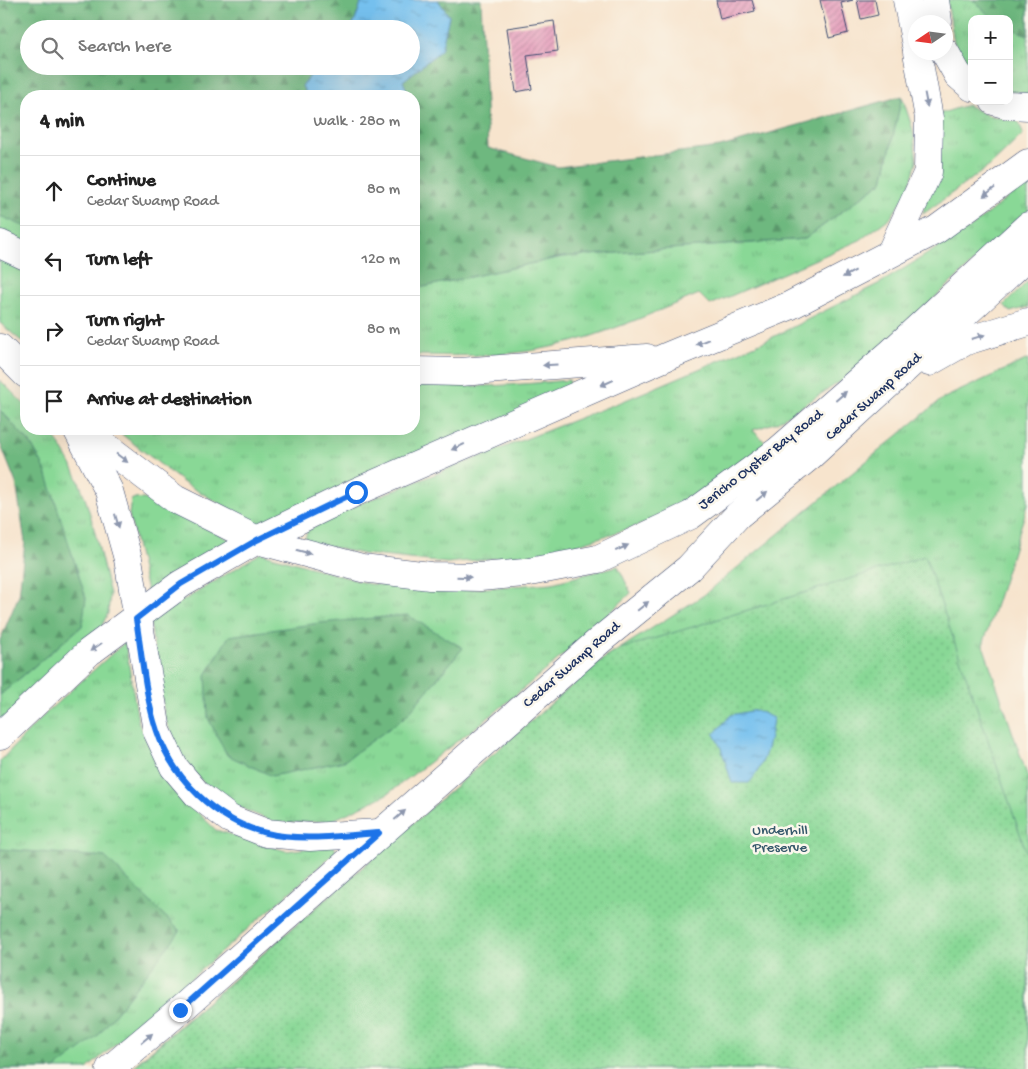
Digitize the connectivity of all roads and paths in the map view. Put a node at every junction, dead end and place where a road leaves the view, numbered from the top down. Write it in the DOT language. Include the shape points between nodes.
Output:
graph roads {
  1 [pos="907,0"];
  2 [pos="935,0"];
  3 [pos="910,15"];
  4 [pos="937,15"];
  5 [pos="918,60"];
  6 [pos="950,60"];
  7 [pos="968,84"];
  8 [pos="1008,105"];
  9 [pos="1028,106"];
  10 [pos="1028,162"];
  11 [pos="1028,226"];
  12 [pos="0,244"];
  13 [pos="891,252"];
  14 [pos="20,253"];
  15 [pos="1028,256"];
  16 [pos="1028,322"];
  17 [pos="0,348"];
  18 [pos="668,356"];
  19 [pos="20,368"];
  20 [pos="420,370"];
  21 [pos="888,384"];
  22 [pos="80,435"];
  23 [pos="92,435"];
  24 [pos="257,540"];
  25 [pos="136,619"];
  26 [pos="0,736"];
  27 [pos="379,833"];
  28 [pos="110,1069"];
  1 -- 3 [label="main road"];
  2 -- 4 [label="main road"];
  5 -- 13 [label="main road, one-way" via="929,118 928,172"];
  6 -- 7 [label="main road" via="958,75"];
  8 -- 9 [label="main road"];
  10 -- 13 [label="main road, one-way" via="936,230"];
  24 -- 11 [label="main road, Jericho Oyster Bay Road, one-way" via="362,568 430,576 480,577 524,573 598,559 691,515 778,451 892,352"];
  12 -- 14 [label="main road"];
  13 -- 18 [label="main road, one-way" via="789,306"];
  15 -- 21 [label="main road, Cedar Swamp Road"];
  21 -- 16 [label="main road, one-way" via="966,341"];
  17 -- 19 [label="main road"];
  18 -- 20 [label="main road, one-way" via="460,372"];
  18 -- 24 [label="main road, one-way" via="356,492"];
  27 -- 21 [label="main road, Cedar Swamp Road, one-way" via="599,641 689,568 738,516 810,456"];
  22 -- 25 [label="main road, one-way" via="109,491 128,559"];
  23 -- 24 [label="main road, Jericho Oyster Bay Road, one-way" via="175,499"];
  24 -- 25 [label="main road" via="181,584"];
  25 -- 26 [label="main road, one-way" via="90,652"];
  25 -- 27 [label="main road" via="157,731 174,766 197,794 230,819 266,833 310,837"];
  28 -- 27 [label="main road, Cedar Swamp Road, one-way"];
}
